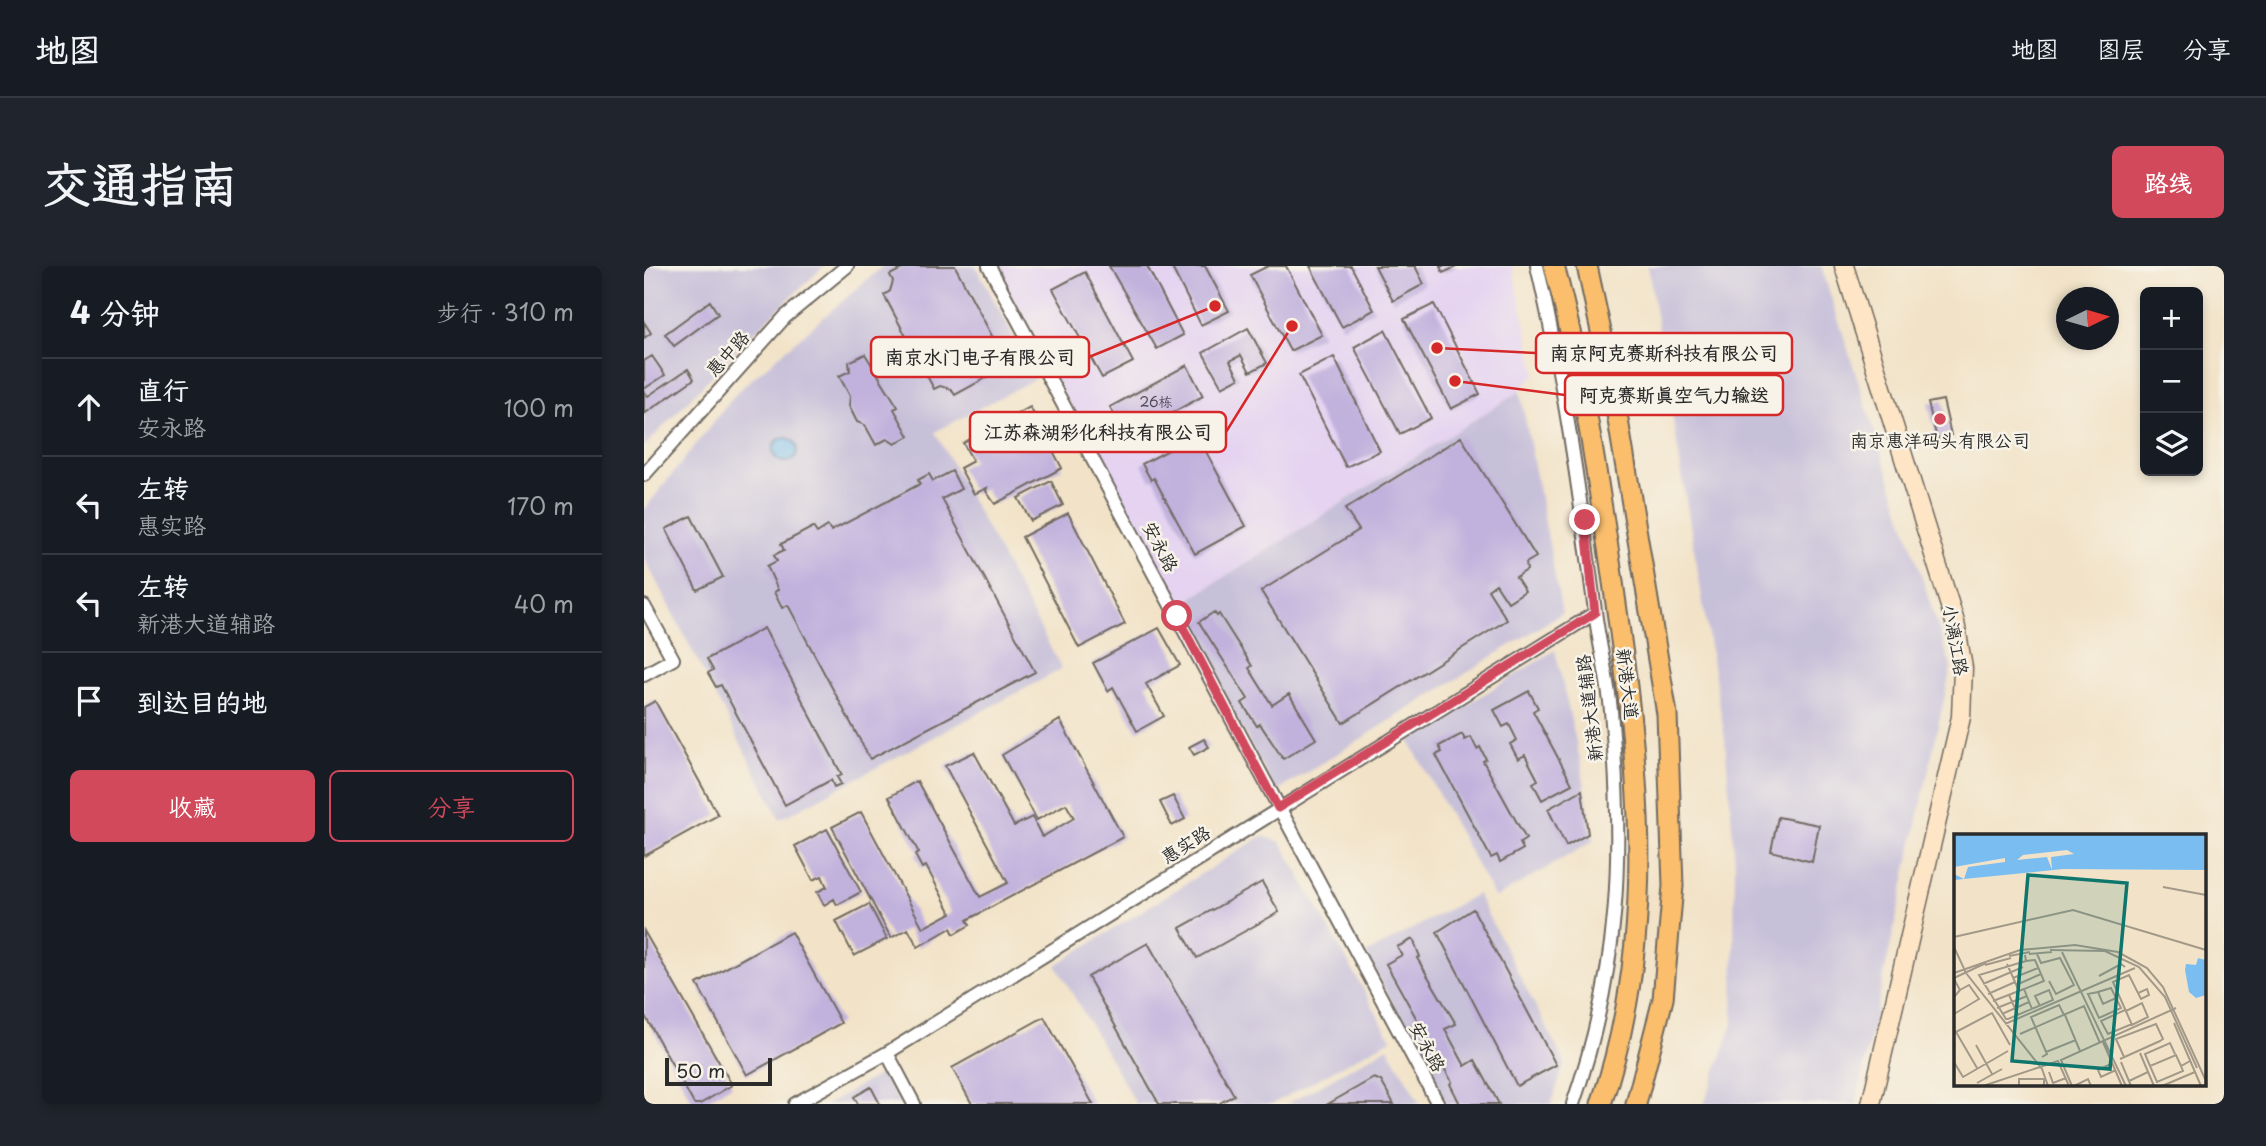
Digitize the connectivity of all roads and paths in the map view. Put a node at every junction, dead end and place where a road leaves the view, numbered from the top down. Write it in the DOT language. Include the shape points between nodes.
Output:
graph roads {
  1 [pos="847,266"];
  2 [pos="989,266"];
  3 [pos="1537,266"];
  4 [pos="1554,266"];
  5 [pos="1587,266"];
  6 [pos="1844,266"];
  7 [pos="644,475"];
  8 [pos="644,606"];
  9 [pos="1595,613"];
  10 [pos="644,675"];
  11 [pos="1278,808"];
  12 [pos="887,1053"];
  13 [pos="795,1104"];
  14 [pos="914,1104"];
  15 [pos="1438,1104"];
  16 [pos="1573,1104"];
  17 [pos="1601,1104"];
  18 [pos="1636,1104"];
  19 [pos="1871,1104"];
  1 -- 7 [label="street, 惠中路" via="785,317"];
  2 -- 11 [label="street, 安永路"];
  3 -- 9 [label="street, 新港大道辅路" via="1553,331 1585,520"];
  4 -- 17 [label="main road, 新港大道" via="1572,330 1606,537 1632,713 1641,848 1633,968 1616,1059"];
  5 -- 18 [label="main road, 新港大道" via="1611,378 1667,714 1673,886 1662,999"];
  6 -- 19 [label="street, 小漓江路" via="1933,545 1963,668 1961,717"];
  8 -- 10 [label="street" via="673,659"];
  9 -- 11 [label="street, 惠实路"];
  9 -- 16 [label="street, 新港大道辅路" via="1611,708 1618,802 1618,900 1607,985"];
  11 -- 12 [label="street, 惠实路"];
  11 -- 15 [label="street, 安永路"];
  12 -- 13 [label="street, 惠实路"];
  12 -- 14 [label="street"];
}
